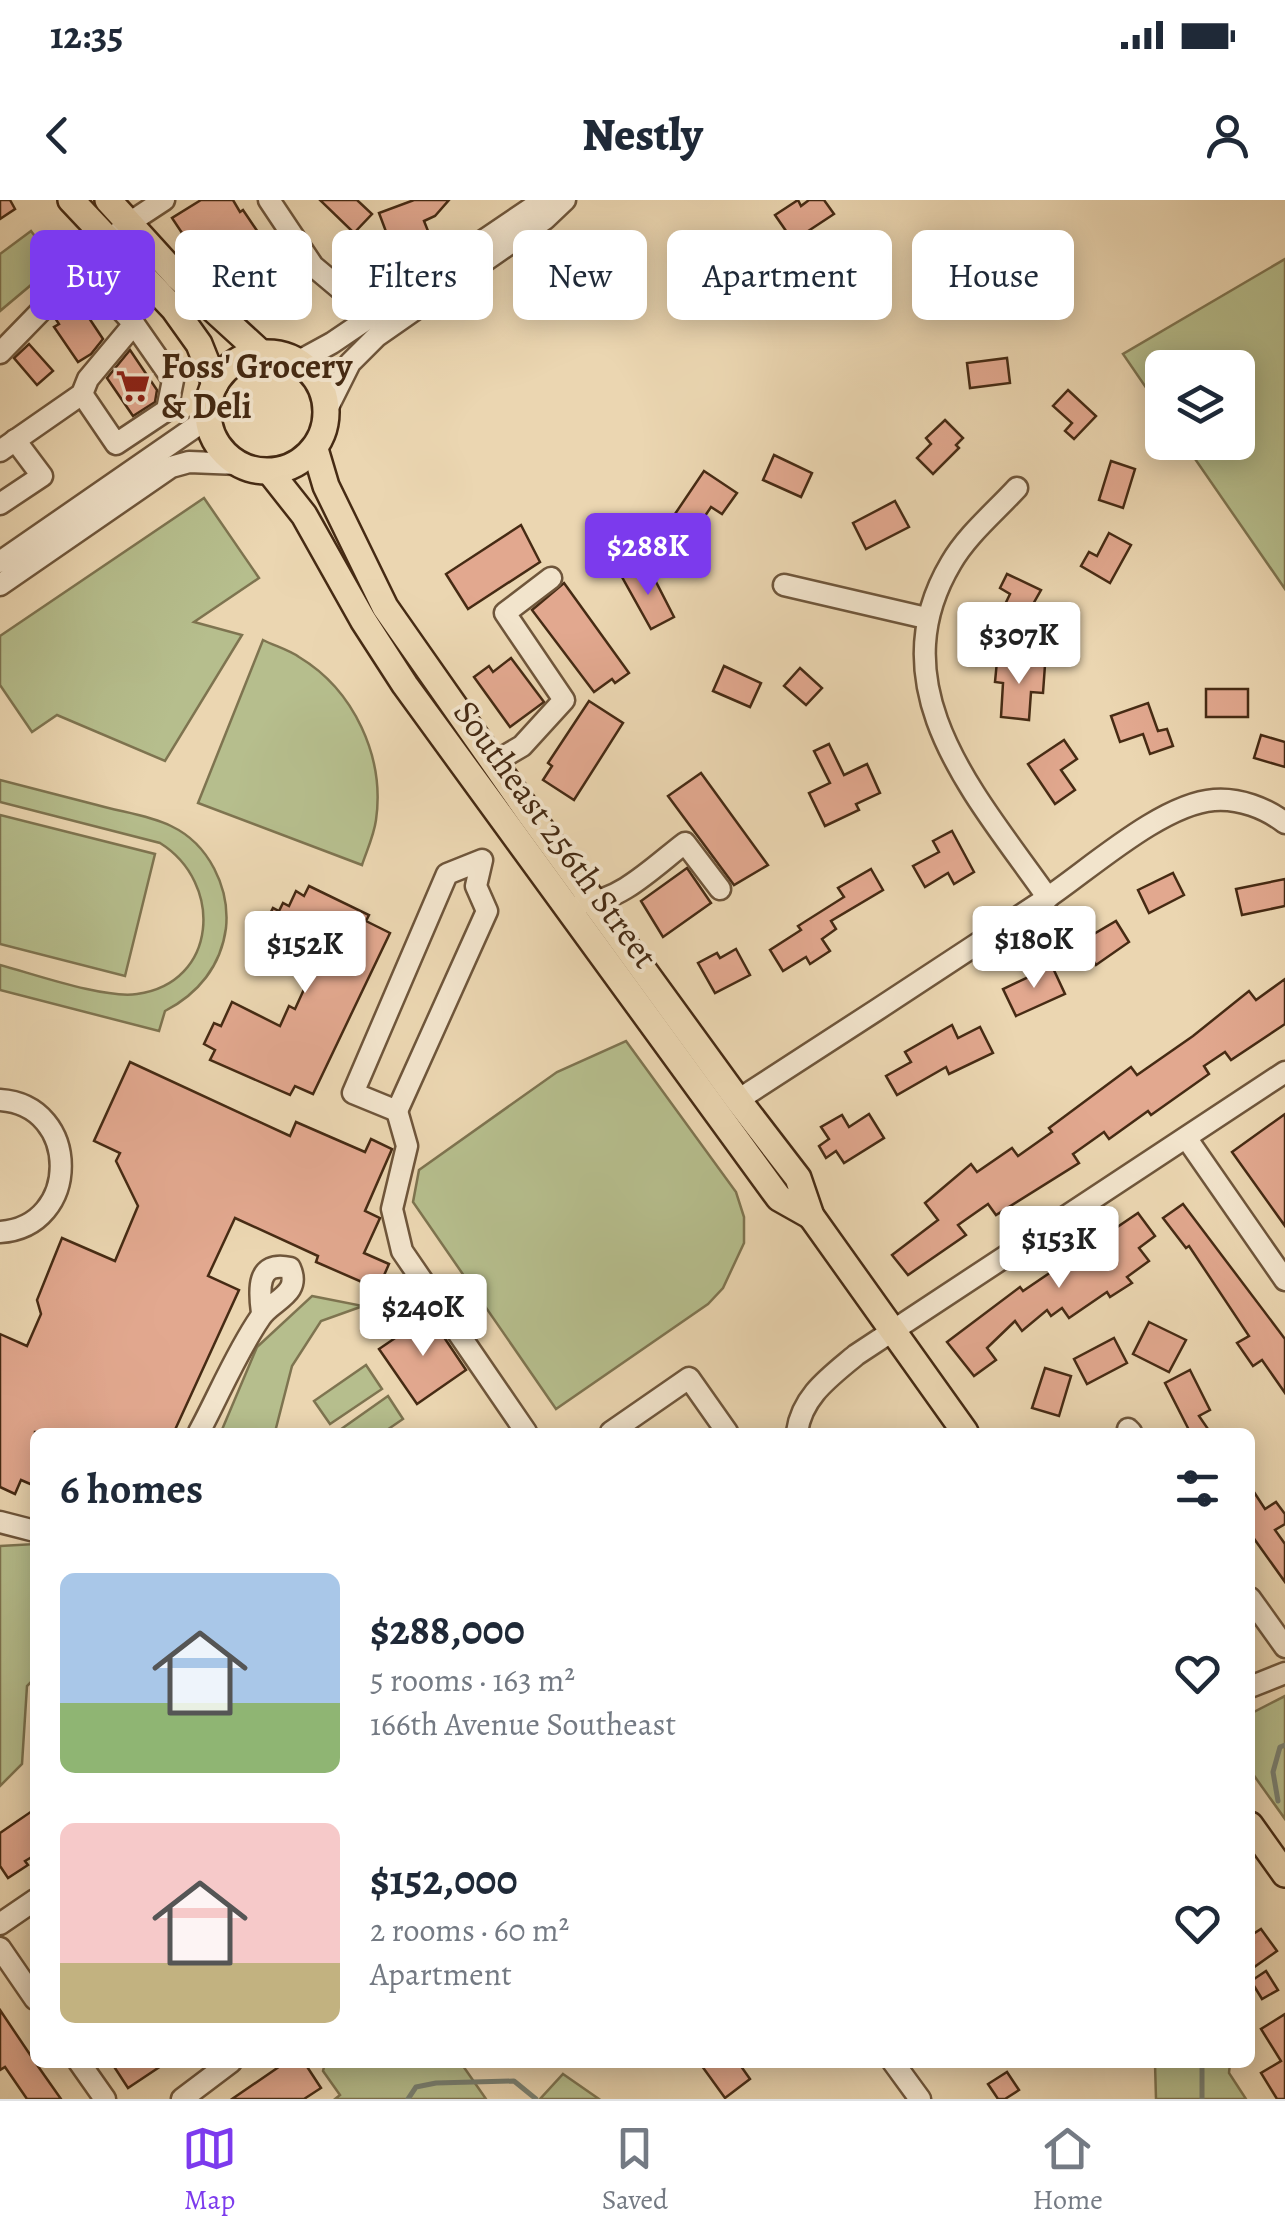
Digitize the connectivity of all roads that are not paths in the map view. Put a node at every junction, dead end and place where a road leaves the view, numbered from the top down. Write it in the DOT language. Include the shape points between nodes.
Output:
graph roads {
  1 [pos="71,200"];
  2 [pos="108,200"];
  3 [pos="164,200"];
  4 [pos="268,200"];
  5 [pos="550,200"];
  6 [pos="565,200"];
  7 [pos="117,230"];
  8 [pos="119,230"];
  9 [pos="123,230"];
  10 [pos="493,235"];
  11 [pos="155,259"];
  12 [pos="155,282"];
  13 [pos="332,282"];
  14 [pos="33,320"];
  15 [pos="130,320"];
  16 [pos="366,320"];
  17 [pos="134,324"];
  18 [pos="260,352"];
  19 [pos="0,353"];
  20 [pos="299,361"];
  21 [pos="214,384"];
  22 [pos="82,394"];
  23 [pos="327,409"];
  24 [pos="208,418"];
  25 [pos="8,445"];
  26 [pos="314,449"];
  27 [pos="239,464"];
  28 [pos="270,472"];
  29 [pos="1016,488"];
  30 [pos="0,504"];
  31 [pos="0,562"];
  32 [pos="551,578"];
  33 [pos="0,585"];
  34 [pos="784,585"];
  35 [pos="926,618"];
  36 [pos="455,756"];
  37 [pos="493,763"];
  38 [pos="1285,823"];
  39 [pos="720,889"];
  40 [pos="554,893"];
  41 [pos="1048,898"];
  42 [pos="594,903"];
  43 [pos="1285,1072"];
  44 [pos="0,1100"];
  45 [pos="738,1100"];
  46 [pos="397,1110"];
  47 [pos="1187,1139"];
  48 [pos="812,1216"];
  49 [pos="0,1232"];
  50 [pos="1285,1280"];
  51 [pos="262,1313"];
  52 [pos="892,1331"];
  53 [pos="201,1428"];
  54 [pos="523,1428"];
  55 [pos="617,1428"];
  56 [pos="723,1428"];
  57 [pos="798,1428"];
  58 [pos="962,1428"];
  59 [pos="0,1522"];
  60 [pos="30,1530"];
  61 [pos="1255,1605"];
  62 [pos="1285,1647"];
  63 [pos="1285,1673"];
  64 [pos="1255,1685"];
  65 [pos="1255,1832"];
  66 [pos="1285,1874"];
  67 [pos="30,1903"];
  68 [pos="0,1924"];
  69 [pos="0,1948"];
  70 [pos="30,1992"];
  71 [pos="83,2068"];
  72 [pos="224,2068"];
  73 [pos="897,2068"];
  74 [pos="104,2099"];
  75 [pos="182,2099"];
  76 [pos="920,2099"];
  1 -- 7 [label="main road"];
  2 -- 8 [label="main road"];
  3 -- 9 [label="street"];
  4 -- 13 [label="street" via="313,266"];
  5 -- 10 [label="street"];
  6 -- 23 [label="street" via="377,336 350,363"];
  11 -- 18 [label="main road"];
  12 -- 21 [label="main road" via="200,344"];
  14 -- 19 [label="street"];
  15 -- 17 [label="street"];
  16 -- 20 [label="street"];
  17 -- 22 [label="street"];
  17 -- 22 [label="street" via="173,380 167,410 116,444"];
  18 -- 20 [label="main road"];
  18 -- 21 [label="main road" via="226,368"];
  20 -- 23 [label="main road" via="323,390"];
  21 -- 24 [label="main road"];
  22 -- 25 [label="street"];
  23 -- 26 [label="main road"];
  24 -- 27 [label="main road" via="224,453"];
  24 -- 31 [label="street"];
  25 -- 30 [label="street" via="42,476"];
  26 -- 28 [label="main road"];
  26 -- 37 [label="main road, Southeast 256th Street" via="385,607"];
  27 -- 28 [label="main road"];
  27 -- 33 [label="street" via="171,467"];
  28 -- 36 [label="main road, Southeast 256th Street" via="304,515 362,620"];
  29 -- 35 [label="street" via="952,561"];
  32 -- 37 [label="street" via="505,612 564,700 522,746"];
  34 -- 35 [label="street"];
  35 -- 41 [label="street" via="924,669 934,715 963,775"];
  36 -- 37 [label="main road"];
  36 -- 40 [label="main road, Southeast 256th Street"];
  37 -- 42 [label="main road, Southeast 256th Street"];
  38 -- 41 [label="street" via="1240,802 1213,800 1180,810"];
  39 -- 42 [label="street" via="685,843"];
  40 -- 42 [label="street"];
  40 -- 48 [label="main road, Southeast 256th Street" via="779,1198"];
  41 -- 45 [label="street"];
  42 -- 45 [label="main road, Southeast 256th Street"];
  43 -- 47 [label="street"];
  44 -- 49 [label="street" via="32,1110 49,1126 62,1174 40,1216"];
  45 -- 48 [label="main road, Southeast 256th Street" via="798,1178"];
  46 -- 46 [label="street" via="486,911 476,886 482,860 447,874 353,1092"];
  46 -- 54 [label="street" via="407,1146 392,1210 402,1250"];
  47 -- 50 [label="street"];
  47 -- 52 [label="street"];
  48 -- 52 [label="main road, Southeast 256th Street"];
  51 -- 53 [label="street"];
  52 -- 57 [label="street" via="817,1387"];
  52 -- 58 [label="main road, Southeast 256th Street"];
  55 -- 56 [label="street" via="689,1378"];
  59 -- 60 [label="street"];
  61 -- 62 [label="street"];
  63 -- 64 [label="street"];
  65 -- 66 [label="main road"];
  67 -- 68 [label="street"];
  69 -- 70 [label="street"];
  71 -- 74 [label="street"];
  72 -- 75 [label="street"];
  73 -- 76 [label="street"];
}
